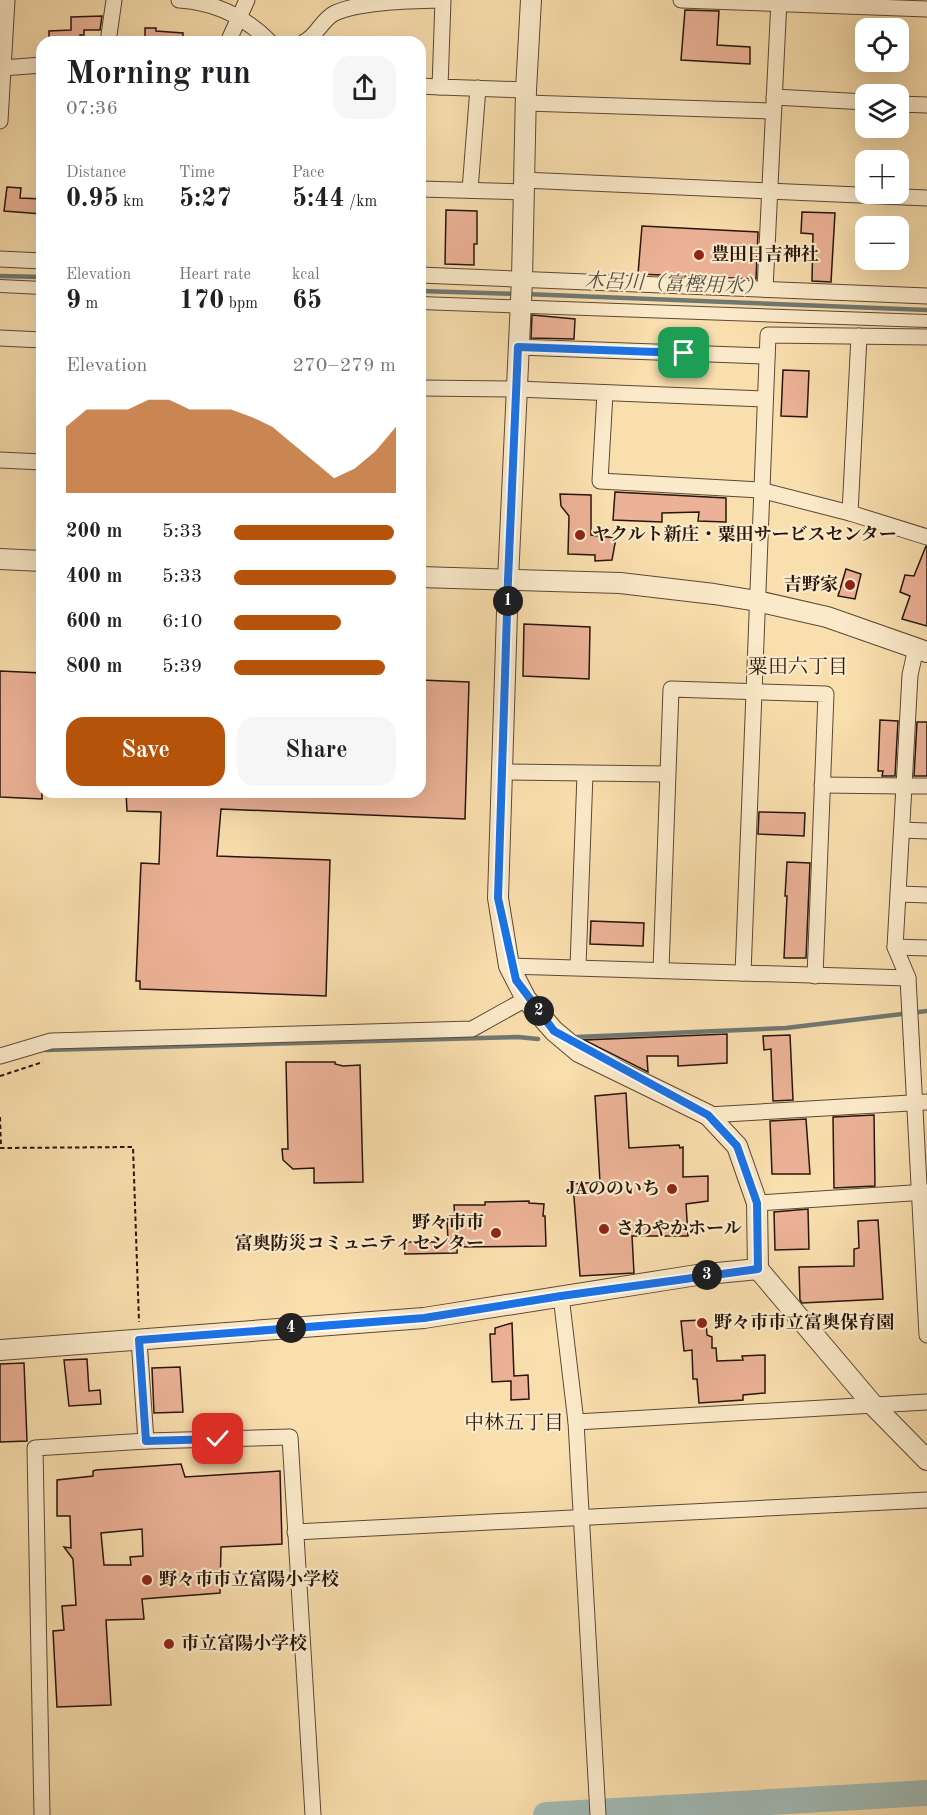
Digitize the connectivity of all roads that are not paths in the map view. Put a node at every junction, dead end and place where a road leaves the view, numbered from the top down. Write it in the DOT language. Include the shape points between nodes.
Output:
graph roads {
  1 [pos="7,0"];
  2 [pos="114,0"];
  3 [pos="179,0"];
  4 [pos="247,0"];
  5 [pos="443,0"];
  6 [pos="531,0"];
  7 [pos="681,0"];
  8 [pos="779,2"];
  9 [pos="927,9"];
  10 [pos="239,16"];
  11 [pos="109,36"];
  12 [pos="231,36"];
  13 [pos="264,36"];
  14 [pos="313,36"];
  15 [pos="36,65"];
  16 [pos="2,68"];
  17 [pos="426,86"];
  18 [pos="440,87"];
  19 [pos="478,88"];
  20 [pos="526,96"];
  21 [pos="855,102"];
  22 [pos="773,104"];
  23 [pos="909,104"];
  24 [pos="927,105"];
  25 [pos="0,121"];
  26 [pos="523,186"];
  27 [pos="426,189"];
  28 [pos="470,190"];
  29 [pos="770,192"];
  30 [pos="927,198"];
  31 [pos="0,259"];
  32 [pos="36,261"];
  33 [pos="426,276"];
  34 [pos="0,286"];
  35 [pos="36,288"];
  36 [pos="765,289"];
  37 [pos="521,294"];
  38 [pos="927,296"];
  39 [pos="426,302"];
  40 [pos="927,321"];
  41 [pos="859,336"];
  42 [pos="927,337"];
  43 [pos="0,338"];
  44 [pos="36,340"];
  45 [pos="518,347"];
  46 [pos="767,356"];
  47 [pos="426,388"];
  48 [pos="517,389"];
  49 [pos="605,393"];
  50 [pos="765,399"];
  51 [pos="0,460"];
  52 [pos="36,462"];
  53 [pos="760,490"];
  54 [pos="850,513"];
  55 [pos="927,537"];
  56 [pos="0,560"];
  57 [pos="36,561"];
  58 [pos="426,577"];
  59 [pos="508,580"];
  60 [pos="757,601"];
  61 [pos="921,650"];
  62 [pos="753,691"];
  63 [pos="502,772"];
  64 [pos="585,774"];
  65 [pos="667,774"];
  66 [pos="822,784"];
  67 [pos="904,786"];
  68 [pos="927,786"];
  69 [pos="902,830"];
  70 [pos="927,831"];
  71 [pos="898,894"];
  72 [pos="927,895"];
  73 [pos="895,947"];
  74 [pos="927,948"];
  75 [pos="509,966"];
  76 [pos="578,966"];
  77 [pos="662,970"];
  78 [pos="743,973"];
  79 [pos="815,976"];
  80 [pos="908,978"];
  81 [pos="526,999"];
  82 [pos="0,1056"];
  83 [pos="921,1102"];
  84 [pos="708,1115"];
  85 [pos="923,1193"];
  86 [pos="757,1203"];
  87 [pos="758,1269"];
  88 [pos="561,1296"];
  89 [pos="927,1335"];
  90 [pos="139,1340"];
  91 [pos="0,1350"];
  92 [pos="927,1402"];
  93 [pos="874,1406"];
  94 [pos="576,1422"];
  95 [pos="146,1441"];
  96 [pos="927,1460"];
  97 [pos="927,1500"];
  98 [pos="581,1518"];
  99 [pos="295,1532"];
  100 [pos="598,1810"];
  101 [pos="42,1815"];
  102 [pos="313,1815"];
  1 -- 16 [label="street"];
  2 -- 11 [label="street"];
  3 -- 10 [label="street" via="211,5"];
  4 -- 10 [label="street"];
  5 -- 14 [label="street" via="362,7 333,14"];
  5 -- 18 [label="street"];
  6 -- 20 [label="street"];
  7 -- 8 [label="street"];
  8 -- 9 [label="street"];
  8 -- 22 [label="street"];
  10 -- 12 [label="street"];
  10 -- 13 [label="street"];
  15 -- 16 [label="street"];
  16 -- 25 [label="street"];
  17 -- 18 [label="street"];
  18 -- 19 [label="street"];
  19 -- 20 [label="street"];
  19 -- 28 [label="street"];
  20 -- 22 [label="street"];
  20 -- 26 [label="street"];
  21 -- 22 [label="street"];
  22 -- 29 [label="street"];
  23 -- 24 [label="street"];
  26 -- 28 [label="street"];
  26 -- 29 [label="street"];
  26 -- 37 [label="street"];
  27 -- 28 [label="street"];
  29 -- 30 [label="street"];
  29 -- 36 [label="street"];
  31 -- 32 [label="street"];
  33 -- 37 [label="street"];
  34 -- 35 [label="street"];
  36 -- 37 [label="street"];
  36 -- 38 [label="street"];
  37 -- 39 [label="street"];
  37 -- 40 [label="street"];
  37 -- 45 [label="street"];
  41 -- 42 [label="street"];
  41 -- 46 [label="street" via="768,335"];
  41 -- 54 [label="street"];
  43 -- 44 [label="street"];
  45 -- 46 [label="street"];
  45 -- 48 [label="street"];
  46 -- 50 [label="street"];
  47 -- 48 [label="street"];
  48 -- 49 [label="street"];
  48 -- 59 [label="street"];
  49 -- 50 [label="street"];
  49 -- 53 [label="street" via="600,481"];
  50 -- 53 [label="street"];
  51 -- 52 [label="street"];
  53 -- 54 [label="street"];
  53 -- 60 [label="street"];
  54 -- 55 [label="street"];
  56 -- 57 [label="street"];
  58 -- 59 [label="street"];
  59 -- 60 [label="street" via="620,583"];
  59 -- 63 [label="street"];
  60 -- 61 [label="street" via="827,617"];
  60 -- 62 [label="street"];
  61 -- 67 [label="street" via="910,675"];
  62 -- 65 [label="street" via="671,689"];
  62 -- 66 [label="street" via="826,694"];
  62 -- 78 [label="street"];
  63 -- 64 [label="street"];
  63 -- 75 [label="street" via="498,898"];
  64 -- 65 [label="street"];
  64 -- 76 [label="street"];
  65 -- 77 [label="street"];
  66 -- 67 [label="street"];
  66 -- 79 [label="street"];
  67 -- 68 [label="street"];
  67 -- 69 [label="street"];
  69 -- 70 [label="street"];
  69 -- 71 [label="street"];
  71 -- 72 [label="street"];
  71 -- 73 [label="street"];
  73 -- 74 [label="street"];
  73 -- 80 [label="street"];
  75 -- 76 [label="street"];
  75 -- 81 [label="street"];
  76 -- 77 [label="street"];
  77 -- 78 [label="street"];
  78 -- 79 [label="street"];
  79 -- 80 [label="street"];
  80 -- 83 [label="street"];
  81 -- 82 [label="street" via="472,1029 51,1041"];
  81 -- 84 [label="street" via="579,1052"];
  83 -- 84 [label="street"];
  83 -- 85 [label="street"];
  84 -- 86 [label="street" via="737,1146"];
  85 -- 86 [label="street"];
  85 -- 89 [label="street"];
  86 -- 87 [label="street"];
  87 -- 88 [label="street"];
  87 -- 93 [label="street"];
  88 -- 90 [label="street" via="424,1318"];
  88 -- 94 [label="street"];
  90 -- 91 [label="street"];
  90 -- 95 [label="street"];
  92 -- 93 [label="street"];
  93 -- 94 [label="street"];
  93 -- 96 [label="street"];
  94 -- 98 [label="street"];
  95 -- 99 [label="street" via="290,1437"];
  95 -- 101 [label="street" via="35,1448"];
  97 -- 98 [label="street"];
  98 -- 99 [label="street"];
  98 -- 100 [label="street"];
  99 -- 102 [label="street"];
}
